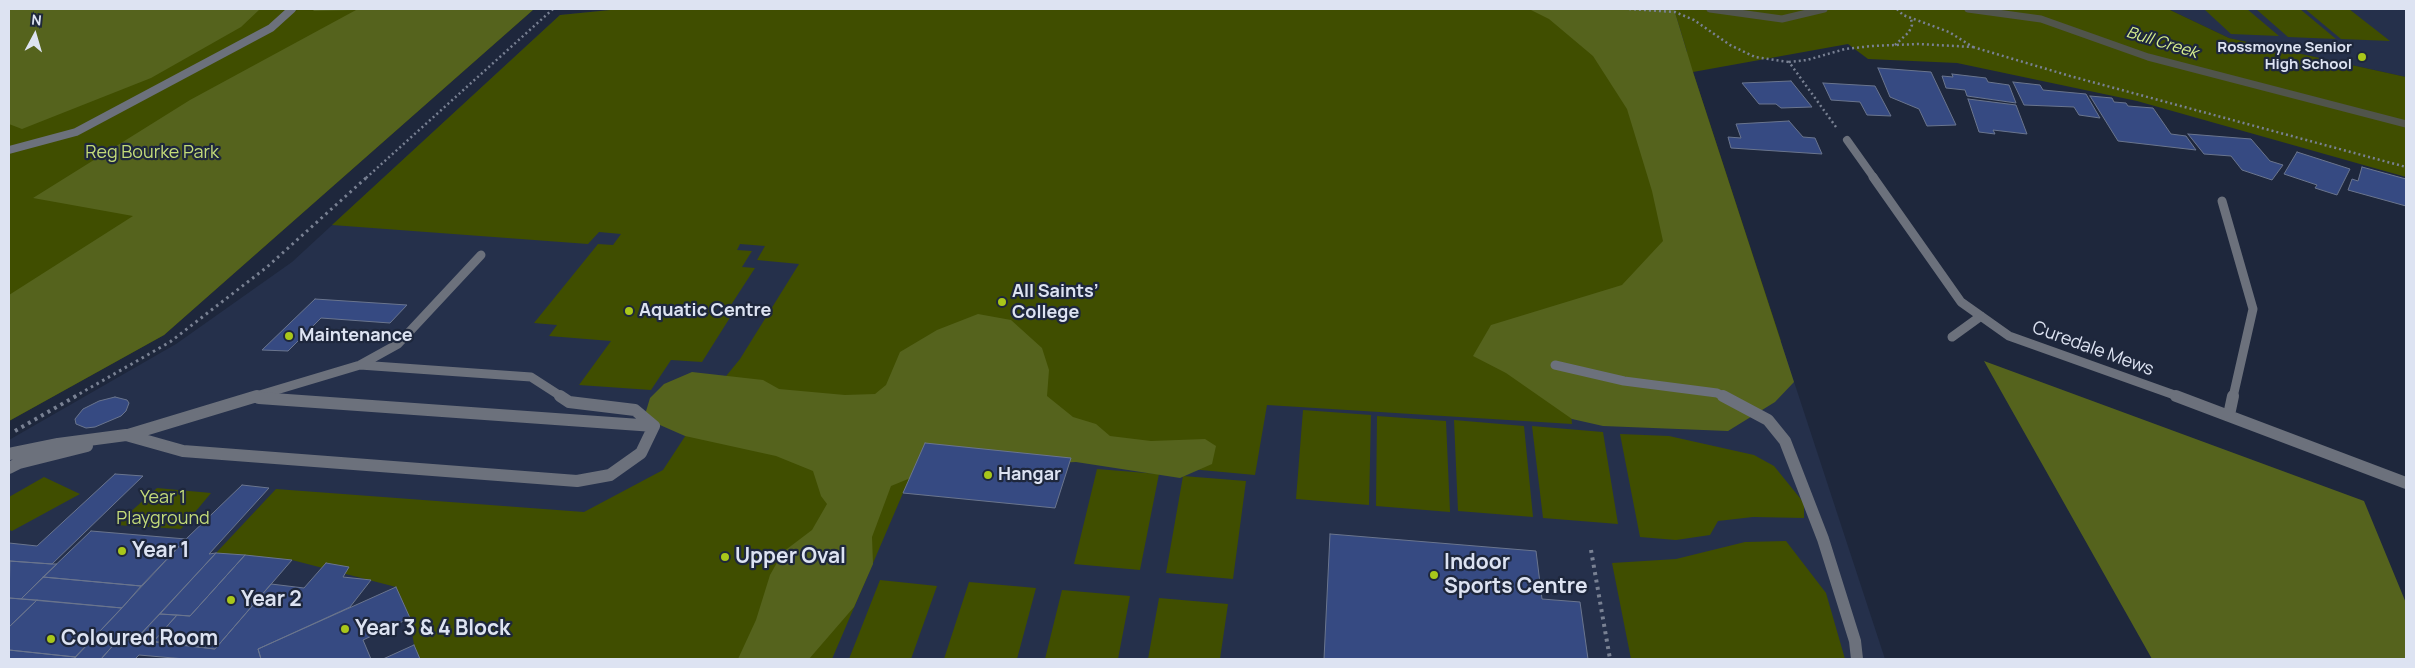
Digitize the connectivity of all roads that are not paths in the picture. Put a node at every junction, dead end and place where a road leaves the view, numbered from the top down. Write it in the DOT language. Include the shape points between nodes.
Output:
graph roads {
  1 [pos="292,9"];
  2 [pos="1847,140"];
  3 [pos="9,150"];
  4 [pos="2222,201"];
  5 [pos="481,254"];
  6 [pos="1981,316"];
  7 [pos="1952,337"];
  8 [pos="360,365"];
  9 [pos="1555,365"];
  10 [pos="252,397"];
  11 [pos="2229,415"];
  12 [pos="654,426"];
  13 [pos="126,435"];
  14 [pos="9,454"];
  15 [pos="9,468"];
  16 [pos="2406,483"];
  17 [pos="1856,659"];
  1 -- 3 [label="street" via="271,28 76,132"];
  2 -- 6 [label="street, Curedale Mews" via="1961,302"];
  4 -- 11 [label="street" via="2253,309"];
  5 -- 8 [label="street" via="398,344"];
  6 -- 7 [label="street"];
  6 -- 11 [label="street, Curedale Mews" via="2009,336"];
  8 -- 10 [label="street"];
  8 -- 12 [label="street" via="531,377 569,402 636,410"];
  9 -- 17 [label="street" via="1624,381 1717,393 1768,420 1784,441 1823,539 1855,641"];
  10 -- 12 [label="street"];
  10 -- 13 [label="street"];
  11 -- 16 [label="street, Curedale Mews"];
  12 -- 13 [label="street" via="641,453 610,475 577,481 183,451"];
  13 -- 14 [label="street"];
  13 -- 15 [label="street"];
}
